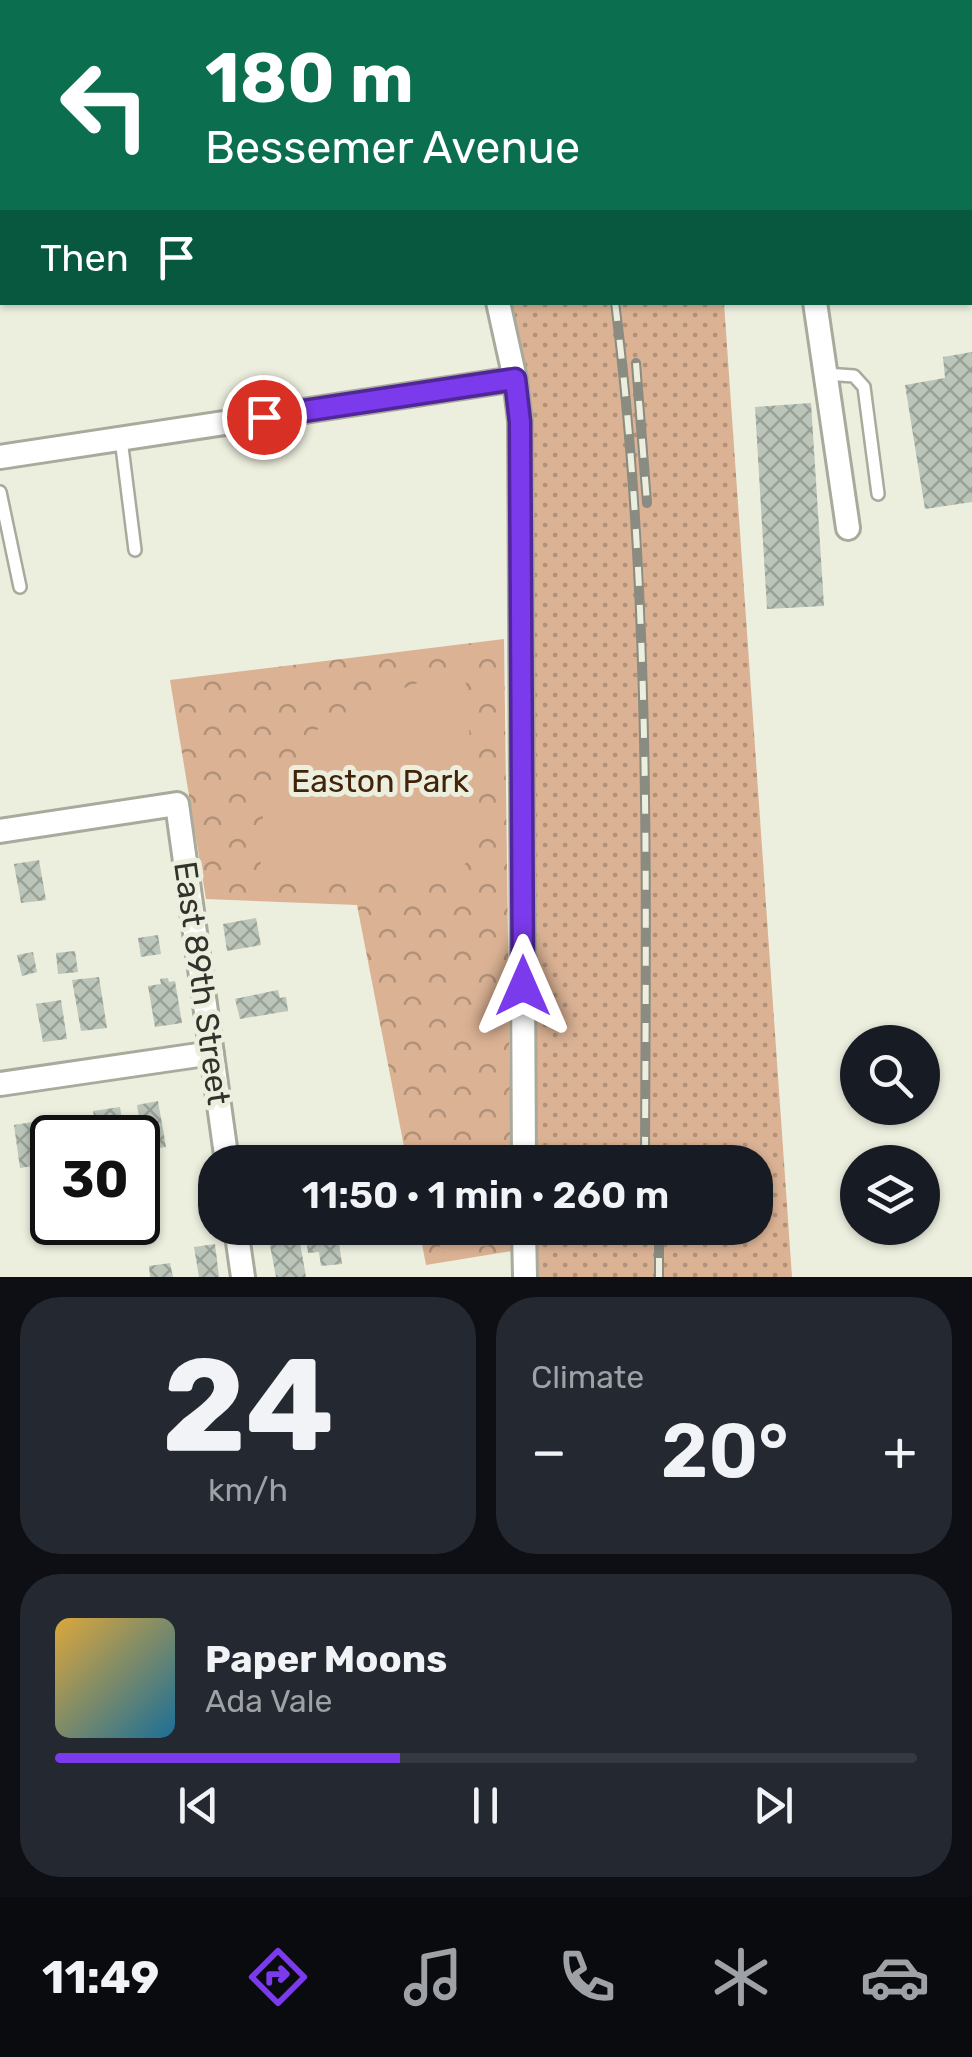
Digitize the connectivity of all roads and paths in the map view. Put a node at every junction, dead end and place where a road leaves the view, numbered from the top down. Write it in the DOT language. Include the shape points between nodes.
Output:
graph roads {
  1 [pos="499,305"];
  2 [pos="815,305"];
  3 [pos="825,374"];
  4 [pos="515,379"];
  5 [pos="121,439"];
  6 [pos="0,457"];
  7 [pos="0,492"];
  8 [pos="878,494"];
  9 [pos="848,528"];
  10 [pos="135,550"];
  11 [pos="20,587"];
  12 [pos="0,831"];
  13 [pos="212,1052"];
  14 [pos="0,1084"];
  15 [pos="225,1145"];
  16 [pos="524,1145"];
  17 [pos="238,1245"];
  18 [pos="524,1245"];
  19 [pos="243,1277"];
  20 [pos="525,1277"];
  1 -- 4 [label="street"];
  2 -- 3 [label="street"];
  3 -- 8 [label="lane" via="854,376 864,387"];
  3 -- 9 [label="street"];
  4 -- 5 [label="street"];
  4 -- 16 [label="street"];
  5 -- 6 [label="street"];
  5 -- 10 [label="lane"];
  7 -- 11 [label="lane"];
  12 -- 13 [label="street, East 89th Street" via="177,804"];
  13 -- 14 [label="street"];
  13 -- 15 [label="street, East 89th Street"];
  17 -- 19 [label="street"];
  18 -- 20 [label="street"];
}
